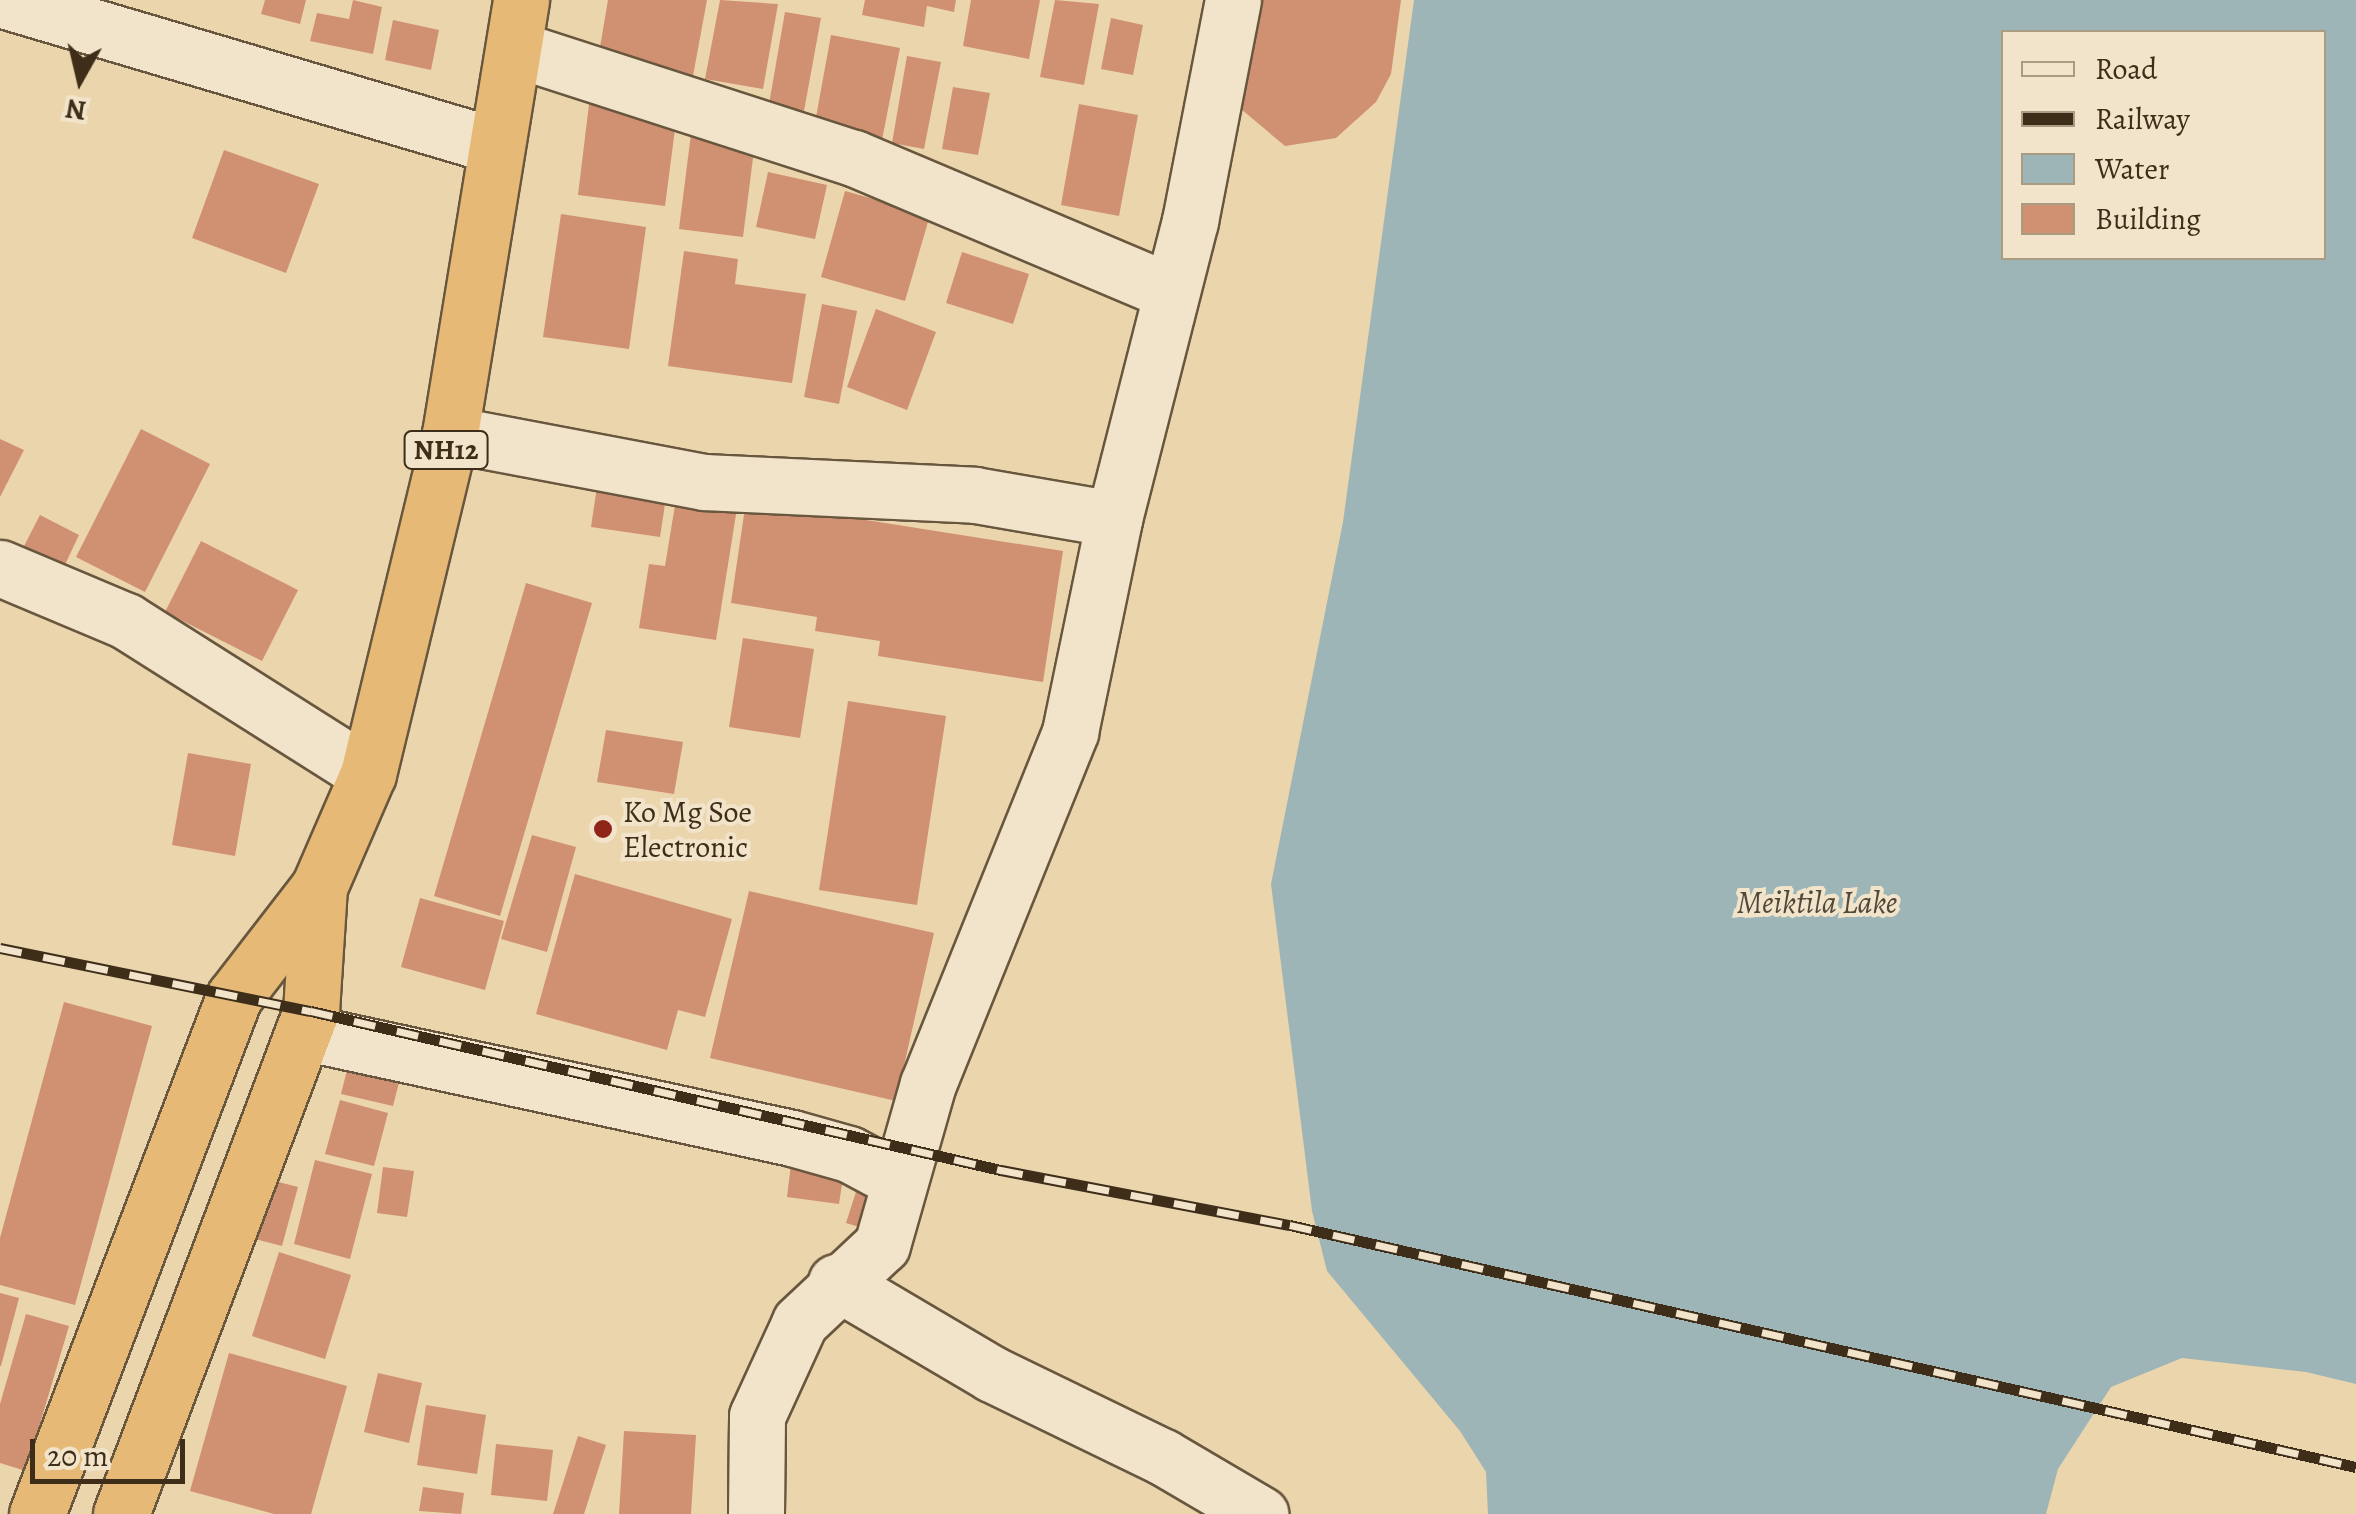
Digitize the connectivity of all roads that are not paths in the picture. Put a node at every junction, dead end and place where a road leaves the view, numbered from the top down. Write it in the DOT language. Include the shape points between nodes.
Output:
graph roads {
  1 [pos="2,0"];
  2 [pos="1233,0"];
  3 [pos="518,24"];
  4 [pos="493,145"];
  5 [pos="1171,292"];
  6 [pos="450,434"];
  7 [pos="1114,519"];
  8 [pos="0,568"];
  9 [pos="368,774"];
  10 [pos="319,887"];
  11 [pos="303,1032"];
  12 [pos="896,1178"];
  13 [pos="836,1282"];
  14 [pos="37,1514"];
  15 [pos="121,1514"];
  16 [pos="756,1514"];
  17 [pos="1260,1514"];
  1 -- 4 [label="street"];
  2 -- 5 [label="street"];
  3 -- 4 [label="highway, NH12"];
  3 -- 5 [label="street"];
  4 -- 6 [label="highway, NH12"];
  5 -- 7 [label="street"];
  6 -- 7 [label="street" via="704,482 976,495"];
  6 -- 9 [label="highway, NH12"];
  7 -- 12 [label="street" via="1070,732"];
  8 -- 9 [label="street" via="126,621"];
  9 -- 10 [label="highway, NH12"];
  10 -- 11 [label="highway, NH12" via="311,1011"];
  10 -- 14 [label="highway, NH12" via="234,996"];
  11 -- 12 [label="street" via="792,1138 849,1154"];
  11 -- 15 [label="highway, NH12"];
  12 -- 13 [label="street" via="882,1245"];
  13 -- 16 [label="street" via="800,1322 757,1416"];
  13 -- 17 [label="street" via="992,1374 1163,1457"];
}
